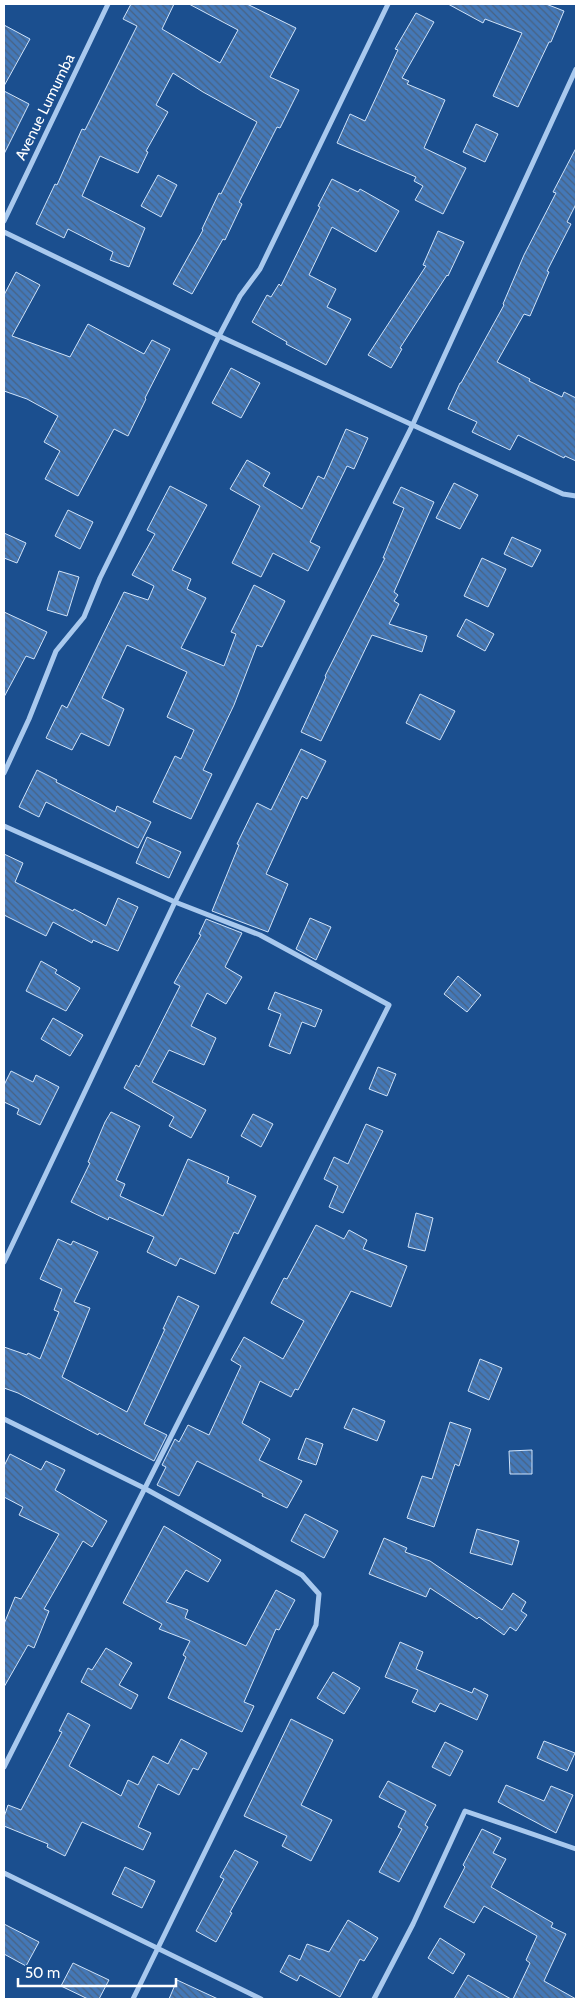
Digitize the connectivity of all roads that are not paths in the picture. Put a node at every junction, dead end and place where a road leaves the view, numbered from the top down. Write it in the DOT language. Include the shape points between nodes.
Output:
graph roads {
  1 [pos="108,4"];
  2 [pos="388,4"];
  3 [pos="576,69"];
  4 [pos="4,221"];
  5 [pos="4,232"];
  6 [pos="219,336"];
  7 [pos="413,424"];
  8 [pos="576,496"];
  9 [pos="4,773"];
  10 [pos="4,826"];
  11 [pos="175,902"];
  12 [pos="4,1262"];
  13 [pos="4,1419"];
  14 [pos="144,1488"];
  15 [pos="4,1767"];
  16 [pos="576,1849"];
  17 [pos="4,1873"];
  18 [pos="158,1947"];
  19 [pos="133,1999"];
  20 [pos="261,1999"];
  21 [pos="374,1999"];
  1 -- 4 [label="street, Avenue Lumumba"];
  2 -- 6 [label="street" via="260,269 240,296"];
  3 -- 7 [label="street"];
  5 -- 6 [label="street"];
  6 -- 7 [label="street"];
  6 -- 9 [label="street" via="100,578 84,618 56,651"];
  7 -- 8 [label="street" via="563,494"];
  7 -- 11 [label="street"];
  10 -- 11 [label="street"];
  11 -- 12 [label="street"];
  11 -- 14 [label="street" via="260,935 389,1005"];
  13 -- 14 [label="street"];
  14 -- 15 [label="street"];
  14 -- 18 [label="street" via="302,1575 319,1594 316,1625"];
  16 -- 21 [label="street" via="465,1811"];
  17 -- 18 [label="street"];
  18 -- 19 [label="street"];
  18 -- 20 [label="street"];
}
